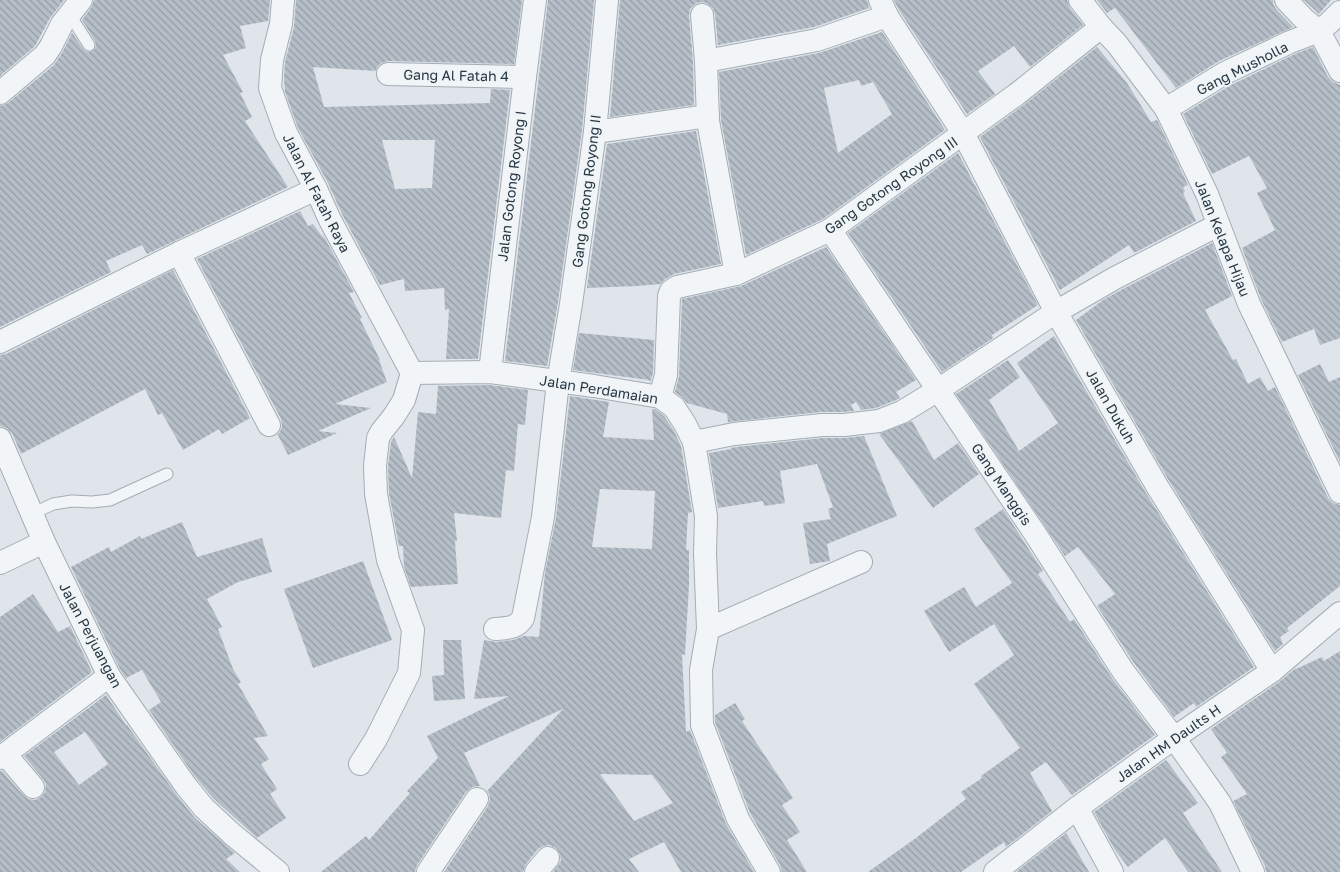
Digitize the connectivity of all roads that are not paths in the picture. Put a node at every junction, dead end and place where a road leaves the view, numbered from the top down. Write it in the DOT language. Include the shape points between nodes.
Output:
graph roads {
  1 [pos="283,0"];
  2 [pos="535,0"];
  3 [pos="608,0"];
  4 [pos="1080,0"];
  5 [pos="1286,0"];
  6 [pos="75,7"];
  7 [pos="884,8"];
  8 [pos="1340,12"];
  9 [pos="702,15"];
  10 [pos="1102,27"];
  11 [pos="1319,31"];
  12 [pos="89,45"];
  13 [pos="706,61"];
  14 [pos="1340,71"];
  15 [pos="388,74"];
  16 [pos="525,76"];
  17 [pos="0,93"];
  18 [pos="1166,109"];
  19 [pos="708,116"];
  20 [pos="595,132"];
  21 [pos="963,133"];
  22 [pos="316,189"];
  23 [pos="1218,225"];
  24 [pos="830,230"];
  25 [pos="179,253"];
  26 [pos="736,274"];
  27 [pos="1056,312"];
  28 [pos="0,342"];
  29 [pos="490,372"];
  30 [pos="412,373"];
  31 [pos="558,382"];
  32 [pos="938,390"];
  33 [pos="660,397"];
  34 [pos="269,425"];
  35 [pos="0,439"];
  36 [pos="694,442"];
  37 [pos="167,474"];
  38 [pos="1340,492"];
  39 [pos="32,514"];
  40 [pos="44,542"];
  41 [pos="861,562"];
  42 [pos="0,563"];
  43 [pos="1340,613"];
  44 [pos="494,629"];
  45 [pos="708,629"];
  46 [pos="1272,671"];
  47 [pos="109,676"];
  48 [pos="1174,738"];
  49 [pos="3,756"];
  50 [pos="360,764"];
  51 [pos="33,787"];
  52 [pos="476,799"];
  53 [pos="1077,808"];
  54 [pos="278,872"];
  55 [pos="428,872"];
  56 [pos="769,872"];
  57 [pos="995,872"];
  58 [pos="1112,872"];
  59 [pos="1253,872"];
  1 -- 22 [label="street, Jalan Al Fatah Raya" via="270,88 286,133"];
  2 -- 16 [label="street, Jalan Gotong Royong I"];
  3 -- 20 [label="street, Gang Gotong Royong II"];
  4 -- 10 [label="street, Jalan Kelapa Hijau"];
  5 -- 11 [label="street"];
  6 -- 12 [label="lane"];
  6 -- 17 [label="street" via="45,55"];
  7 -- 13 [label="street" via="817,40"];
  7 -- 21 [label="street, Jalan Dukuh"];
  8 -- 11 [label="street"];
  9 -- 13 [label="street"];
  10 -- 18 [label="street, Jalan Kelapa Hijau"];
  10 -- 21 [label="street, Gang Gotong Royong III"];
  11 -- 14 [label="street"];
  11 -- 18 [label="street, Gang Musholla" via="1225,73"];
  13 -- 19 [label="street"];
  15 -- 16 [label="street, Gang Al Fatah 4"];
  16 -- 29 [label="street, Jalan Gotong Royong I"];
  18 -- 23 [label="street, Jalan Kelapa Hijau" via="1207,194"];
  19 -- 20 [label="street"];
  19 -- 26 [label="street"];
  20 -- 31 [label="street, Gang Gotong Royong II"];
  21 -- 24 [label="street, Gang Gotong Royong III"];
  21 -- 27 [label="street, Jalan Dukuh"];
  22 -- 25 [label="street"];
  22 -- 30 [label="street, Jalan Al Fatah Raya"];
  23 -- 27 [label="street"];
  23 -- 38 [label="street, Jalan Kelapa Hijau" via="1249,304"];
  24 -- 26 [label="street, Gang Gotong Royong III"];
  24 -- 32 [label="street, Gang Manggis"];
  25 -- 28 [label="street"];
  25 -- 34 [label="street"];
  26 -- 33 [label="street, Gang Gotong Royong III" via="671,291 666,375"];
  27 -- 32 [label="street"];
  27 -- 46 [label="street, Jalan Dukuh" via="1157,486"];
  29 -- 30 [label="street, Jalan Perdamaian"];
  29 -- 31 [label="street, Jalan Perdamaian"];
  30 -- 50 [label="street" via="404,400 378,438 375,466 376,494 388,560 413,630 409,673"];
  31 -- 33 [label="street, Jalan Perdamaian"];
  31 -- 44 [label="street, Gang Gotong Royong II" via="543,517 523,618 511,628"];
  32 -- 36 [label="street" via="902,412 879,421 734,434"];
  32 -- 48 [label="street, Gang Manggis" via="1123,671"];
  33 -- 36 [label="street, Jalan Perdamaian" via="678,413"];
  35 -- 39 [label="street, Jalan Perjuangan"];
  36 -- 45 [label="street, Jalan Perdamaian" via="706,516"];
  37 -- 39 [label="lane" via="110,500 53,504"];
  39 -- 40 [label="street, Jalan Perjuangan"];
  40 -- 42 [label="street"];
  40 -- 47 [label="street, Jalan Perjuangan"];
  41 -- 45 [label="street"];
  43 -- 46 [label="street, Jalan HM Daults H"];
  45 -- 56 [label="street, Jalan Perdamaian" via="701,670 702,725 738,819"];
  46 -- 48 [label="street, Jalan HM Daults H"];
  47 -- 49 [label="street"];
  47 -- 54 [label="street, Jalan Perjuangan" via="204,808"];
  48 -- 53 [label="street, Jalan HM Daults H"];
  48 -- 59 [label="street, Gang Manggis" via="1220,803"];
  49 -- 51 [label="street"];
  52 -- 55 [label="street"];
  53 -- 57 [label="street, Jalan HM Daults H"];
  53 -- 58 [label="street"];
}
